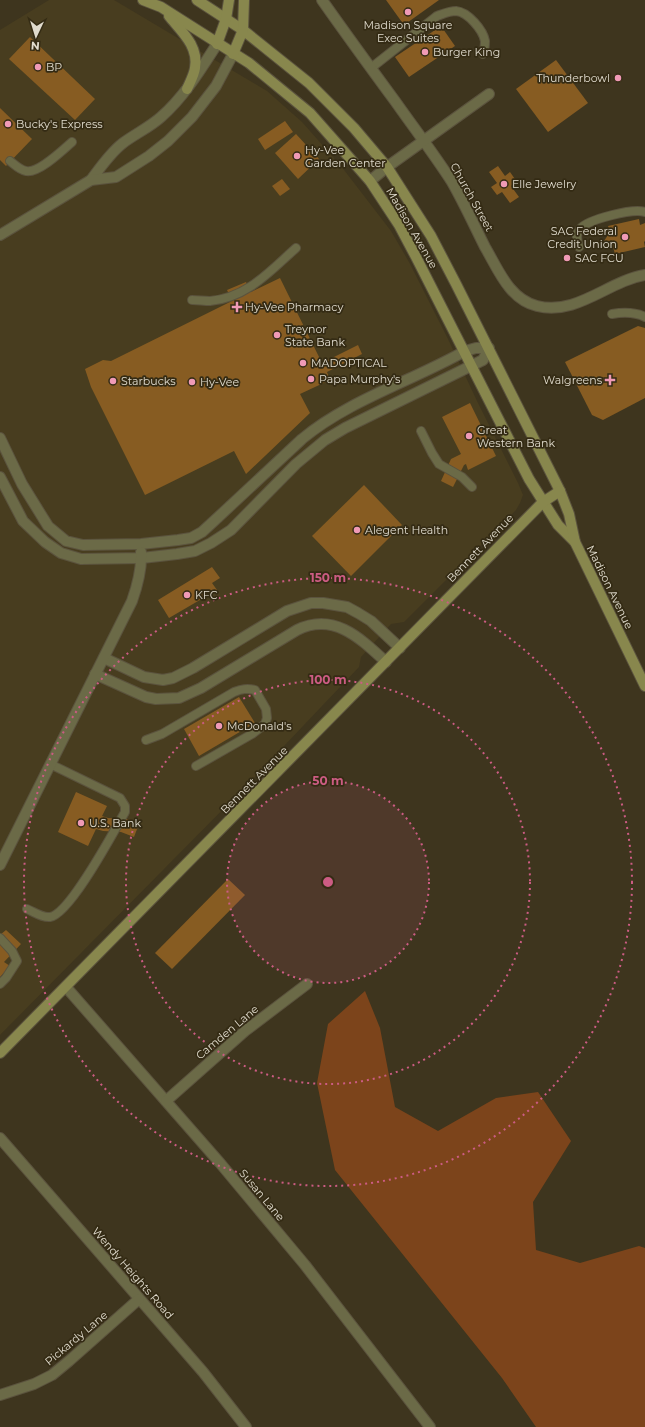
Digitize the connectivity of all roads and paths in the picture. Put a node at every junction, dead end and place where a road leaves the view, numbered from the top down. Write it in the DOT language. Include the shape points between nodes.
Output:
graph roads {
  1 [pos="143,0"];
  2 [pos="197,0"];
  3 [pos="229,0"];
  4 [pos="244,0"];
  5 [pos="322,0"];
  6 [pos="161,7"];
  7 [pos="226,19"];
  8 [pos="242,30"];
  9 [pos="217,44"];
  10 [pos="233,54"];
  11 [pos="483,54"];
  12 [pos="371,68"];
  13 [pos="187,89"];
  14 [pos="489,94"];
  15 [pos="424,141"];
  16 [pos="72,142"];
  17 [pos="10,161"];
  18 [pos="387,167"];
  19 [pos="91,180"];
  20 [pos="370,181"];
  21 [pos="645,212"];
  22 [pos="0,235"];
  23 [pos="579,247"];
  24 [pos="296,248"];
  25 [pos="645,275"];
  26 [pos="192,300"];
  27 [pos="612,314"];
  28 [pos="645,317"];
  29 [pos="489,348"];
  30 [pos="465,352"];
  31 [pos="471,365"];
  32 [pos="421,431"];
  33 [pos="0,438"];
  34 [pos="0,477"];
  35 [pos="472,487"];
  36 [pos="560,492"];
  37 [pos="543,502"];
  38 [pos="575,542"];
  39 [pos="141,544"];
  40 [pos="142,558"];
  41 [pos="400,648"];
  42 [pos="104,658"];
  43 [pos="386,662"];
  44 [pos="95,674"];
  45 [pos="644,681"];
  46 [pos="146,740"];
  47 [pos="50,764"];
  48 [pos="196,766"];
  49 [pos="0,865"];
  50 [pos="27,909"];
  51 [pos="0,938"];
  52 [pos="0,984"];
  53 [pos="307,984"];
  54 [pos="66,987"];
  55 [pos="0,1054"];
  56 [pos="166,1101"];
  57 [pos="0,1138"];
  58 [pos="139,1299"];
  59 [pos="0,1395"];
  60 [pos="246,1427"];
  61 [pos="430,1427"];
  1 -- 6 [label="main road, Madison Avenue"];
  2 -- 7 [label="main road, Madison Avenue"];
  3 -- 7 [label="main road"];
  4 -- 8 [label="main road"];
  5 -- 12 [label="street, Church Street"];
  6 -- 9 [label="main road, Madison Avenue"];
  6 -- 13 [label="main road" via="191,43 194,52 195,68"];
  7 -- 8 [label="main road, Madison Avenue"];
  7 -- 9 [label="main road"];
  8 -- 10 [label="main road"];
  8 -- 18 [label="main road, Madison Avenue" via="328,101"];
  9 -- 10 [label="main road, Madison Avenue"];
  9 -- 13 [label="street"];
  10 -- 19 [label="street" via="204,103 168,141 116,177"];
  10 -- 20 [label="main road, Madison Avenue" via="249,63 310,113"];
  11 -- 12 [label="lane" via="485,40 469,16 455,11 438,16"];
  12 -- 15 [label="street, Church Street"];
  13 -- 19 [label="street" via="161,117 122,143"];
  14 -- 15 [label="street"];
  15 -- 18 [label="street"];
  15 -- 25 [label="street, Church Street" via="466,207 503,280 513,293 524,301 536,306 564,307 578,303 625,280"];
  16 -- 17 [label="lane" via="32,171 20,169"];
  18 -- 20 [label="street"];
  18 -- 29 [label="main road, Madison Avenue" via="431,236"];
  19 -- 22 [label="street"];
  20 -- 30 [label="main road, Madison Avenue" via="402,232"];
  21 -- 23 [label="lane" via="616,214 587,224 580,228 577,234"];
  24 -- 26 [label="lane" via="269,274 249,288 217,300"];
  27 -- 28 [label="lane" via="630,313"];
  29 -- 30 [label="street" via="476,348"];
  29 -- 31 [label="street" via="483,360"];
  29 -- 36 [label="main road, Madison Avenue"];
  30 -- 31 [label="main road, Madison Avenue"];
  30 -- 39 [label="street" via="355,405 315,428 202,532 191,538"];
  31 -- 37 [label="main road, Madison Avenue"];
  31 -- 40 [label="street" via="325,440 296,464 231,530 211,543 194,551"];
  32 -- 35 [label="lane" via="439,464 462,477"];
  33 -- 39 [label="street" via="22,484 48,526 66,541 83,545"];
  34 -- 40 [label="street" via="23,521 61,553 81,559"];
  36 -- 37 [label="main road, Bennett Avenue"];
  36 -- 38 [label="main road, Madison Avenue" via="569,514"];
  37 -- 38 [label="main road, Madison Avenue" via="558,525"];
  37 -- 41 [label="main road, Bennett Avenue"];
  38 -- 45 [label="main road, Madison Avenue"];
  39 -- 40 [label="street"];
  40 -- 42 [label="street" via="140,578 132,601"];
  41 -- 42 [label="street" via="371,621 347,607 311,603 287,611 173,678 144,677"];
  41 -- 43 [label="main road, Bennett Avenue"];
  42 -- 44 [label="street"];
  43 -- 44 [label="street" via="355,635 336,626 316,624 297,630 201,688 179,698 146,697"];
  43 -- 54 [label="main road, Bennett Avenue"];
  44 -- 47 [label="street"];
  46 -- 48 [label="lane" via="162,734 234,692 248,688 255,690 266,710 265,724"];
  47 -- 49 [label="street"];
  47 -- 50 [label="lane" via="120,798 125,806 125,812 90,871 56,915 40,915"];
  51 -- 52 [label="lane" via="12,951 16,962"];
  53 -- 56 [label="street, Camden Lane" via="245,1031"];
  54 -- 55 [label="main road, Bennett Avenue"];
  54 -- 56 [label="street, Susan Lane"];
  56 -- 61 [label="street, Susan Lane" via="305,1265"];
  57 -- 58 [label="street, Wendy Heights Road"];
  58 -- 59 [label="street, Pickardy Lane" via="52,1375"];
  58 -- 60 [label="street, Wendy Heights Road" via="203,1372"];
}
